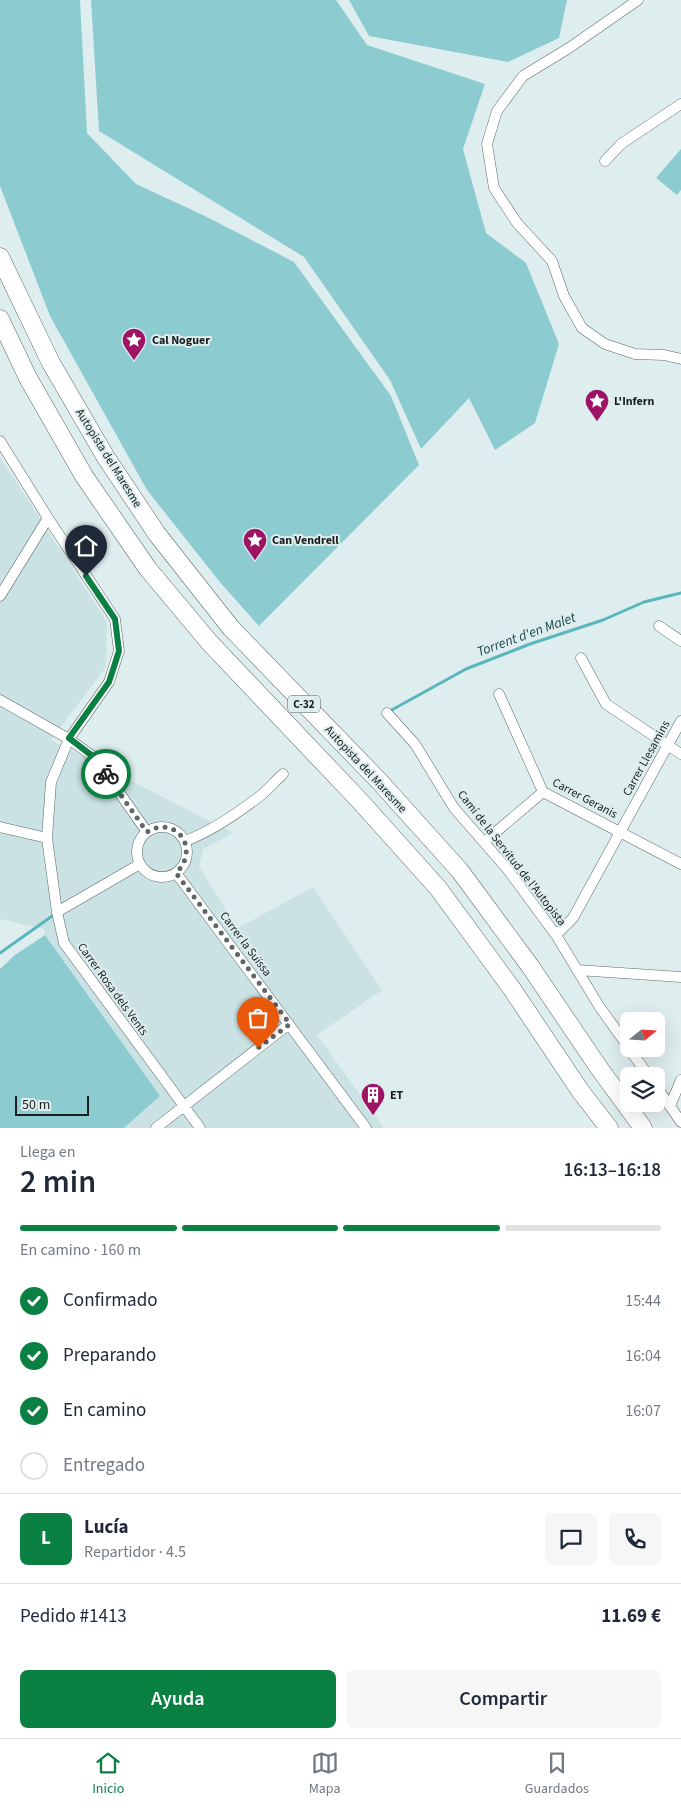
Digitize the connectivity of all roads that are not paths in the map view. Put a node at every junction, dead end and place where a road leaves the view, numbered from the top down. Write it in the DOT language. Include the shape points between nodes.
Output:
graph roads {
  1 [pos="638,0"];
  2 [pos="681,104"];
  3 [pos="605,161"];
  4 [pos="0,257"];
  5 [pos="0,319"];
  6 [pos="681,359"];
  7 [pos="0,442"];
  8 [pos="48,518"];
  9 [pos="0,596"];
  10 [pos="659,626"];
  11 [pos="681,641"];
  12 [pos="581,658"];
  13 [pos="499,694"];
  14 [pos="0,700"];
  15 [pos="386,713"];
  16 [pos="681,721"];
  17 [pos="69,738"];
  18 [pos="667,746"];
  19 [pos="681,754"];
  20 [pos="283,774"];
  21 [pos="543,792"];
  22 [pos="0,826"];
  23 [pos="147,832"];
  24 [pos="620,832"];
  25 [pos="47,838"];
  26 [pos="185,841"];
  27 [pos="484,842"];
  28 [pos="140,864"];
  29 [pos="681,864"];
  30 [pos="176,873"];
  31 [pos="57,912"];
  32 [pos="556,935"];
  33 [pos="577,970"];
  34 [pos="681,977"];
  35 [pos="290,1024"];
  36 [pos="620,1035"];
  37 [pos="681,1080"];
  38 [pos="665,1099"];
  39 [pos="184,1106"];
  40 [pos="670,1106"];
  41 [pos="681,1122"];
  42 [pos="156,1128"];
  43 [pos="200,1128"];
  44 [pos="366,1128"];
  45 [pos="609,1128"];
  46 [pos="643,1128"];
  1 -- 6 [label="street" via="524,76 497,111 487,144 494,188 517,224 552,261 564,296 582,328 604,344 635,354"];
  2 -- 3 [label="street" via="621,144"];
  4 -- 46 [label="highway, Autopista del Maresme / C-32" via="51,363 105,456 157,534 231,628 380,782 460,871"];
  5 -- 45 [label="highway, C-32" via="28,378 84,476 148,569 210,643 438,888"];
  7 -- 8 [label="street, Carrer Rosa dels Vents"];
  8 -- 9 [label="street"];
  8 -- 17 [label="street, Carrer Rosa dels Vents" via="115,619 119,651 109,682"];
  10 -- 11 [label="street"];
  12 -- 18 [label="street" via="606,704"];
  13 -- 21 [label="street, Carrer Geranis"];
  14 -- 17 [label="street"];
  15 -- 27 [label="street, Camí de la Servitud de l'Autopista" via="415,744 454,808"];
  16 -- 18 [label="street, Carrer Llesamins"];
  17 -- 23 [label="street" via="95,758"];
  17 -- 25 [label="street, Carrer Rosa dels Vents" via="51,782"];
  18 -- 19 [label="street"];
  18 -- 24 [label="street, Carrer Llesamins"];
  20 -- 26 [label="street" via="261,795"];
  21 -- 24 [label="street, Carrer Geranis"];
  21 -- 27 [label="street"];
  22 -- 25 [label="street"];
  23 -- 26 [label="street" via="168,828 178,832"];
  23 -- 28 [label="street" via="138,847"];
  24 -- 29 [label="street, Carrer Geranis"];
  24 -- 32 [label="street, Carrer Llesamins" via="573,918"];
  25 -- 31 [label="street, Carrer Rosa dels Vents"];
  26 -- 30 [label="street" via="186,859"];
  27 -- 32 [label="street, Camí de la Servitud de l'Autopista"];
  28 -- 30 [label="street" via="152,875 161,877"];
  28 -- 31 [label="street"];
  30 -- 35 [label="street, Carrer la Suïssa"];
  31 -- 39 [label="street, Carrer Rosa dels Vents" via="64,943"];
  32 -- 33 [label="street, Camí de la Servitud de l'Autopista"];
  33 -- 34 [label="street"];
  33 -- 36 [label="street, Camí de la Servitud de l'Autopista"];
  35 -- 39 [label="street"];
  35 -- 44 [label="street, Carrer la Suïssa"];
  37 -- 40 [label="street"];
  38 -- 40 [label="street"];
  39 -- 42 [label="street"];
  39 -- 43 [label="street, Carrer Rosa dels Vents"];
  40 -- 41 [label="street"];
}
